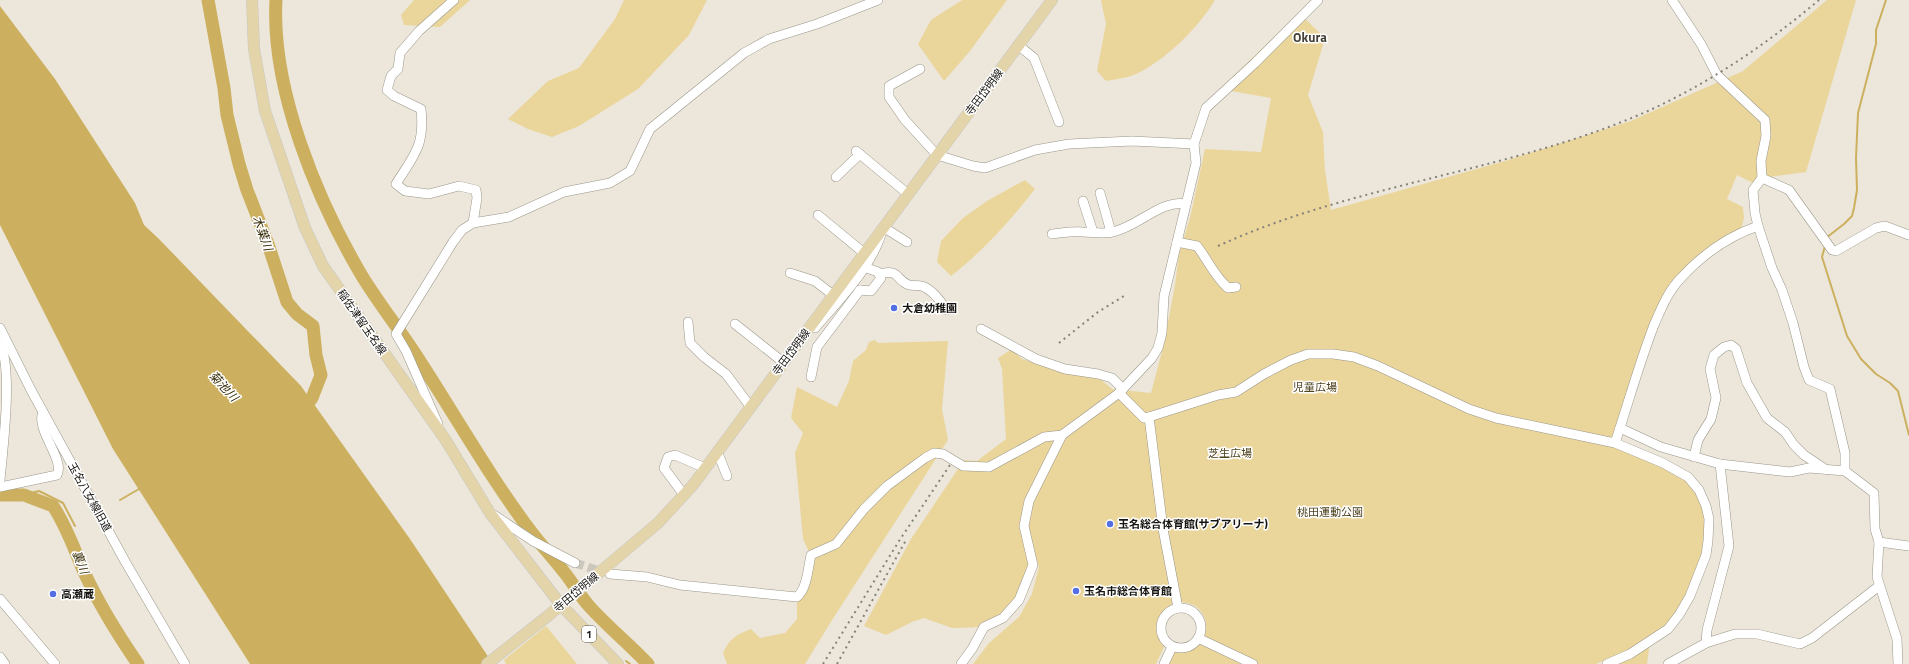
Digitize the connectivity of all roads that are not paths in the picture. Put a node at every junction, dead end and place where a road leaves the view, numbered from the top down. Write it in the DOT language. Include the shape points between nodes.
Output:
graph roads {
  1 [pos="252,0"];
  2 [pos="454,0"];
  3 [pos="878,0"];
  4 [pos="1052,0"];
  5 [pos="1318,0"];
  6 [pos="1672,0"];
  7 [pos="1018,45"];
  8 [pos="920,70"];
  9 [pos="1059,122"];
  10 [pos="1194,144"];
  11 [pos="937,155"];
  12 [pos="836,177"];
  13 [pos="1762,178"];
  14 [pos="1100,193"];
  15 [pos="908,194"];
  16 [pos="1083,201"];
  17 [pos="1186,204"];
  18 [pos="818,215"];
  19 [pos="473,223"];
  20 [pos="1758,226"];
  21 [pos="883,227"];
  22 [pos="1093,232"];
  23 [pos="1111,232"];
  24 [pos="1052,234"];
  25 [pos="1909,235"];
  26 [pos="907,242"];
  27 [pos="1177,242"];
  28 [pos="864,253"];
  29 [pos="864,267"];
  30 [pos="790,273"];
  31 [pos="879,274"];
  32 [pos="855,280"];
  33 [pos="1236,287"];
  34 [pos="860,290"];
  35 [pos="833,295"];
  36 [pos="947,310"];
  37 [pos="688,322"];
  38 [pos="734,324"];
  39 [pos="0,328"];
  40 [pos="981,329"];
  41 [pos="801,339"];
  42 [pos="0,343"];
  43 [pos="783,362"];
  44 [pos="23,372"];
  45 [pos="6,375"];
  46 [pos="810,377"];
  47 [pos="1121,391"];
  48 [pos="750,406"];
  49 [pos="43,412"];
  50 [pos="1149,417"];
  51 [pos="1620,428"];
  52 [pos="1062,435"];
  53 [pos="445,440"];
  54 [pos="1615,443"];
  55 [pos="718,451"];
  56 [pos="1694,457"];
  57 [pos="1720,464"];
  58 [pos="705,468"];
  59 [pos="1825,469"];
  60 [pos="1845,471"];
  61 [pos="727,476"];
  62 [pos="0,480"];
  63 [pos="0,487"];
  64 [pos="684,494"];
  65 [pos="490,513"];
  66 [pos="1879,542"];
  67 [pos="1909,546"];
  68 [pos="575,563"];
  69 [pos="610,574"];
  70 [pos="1879,586"];
  71 [pos="2,605"];
  72 [pos="561,605"];
  73 [pos="1178,608"];
  74 [pos="1198,638"];
  75 [pos="1706,643"];
  76 [pos="1172,647"];
  77 [pos="0,657"];
  78 [pos="616,663"];
  79 [pos="5,664"];
  80 [pos="55,664"];
  81 [pos="185,664"];
  82 [pos="487,664"];
  83 [pos="961,664"];
  84 [pos="1164,664"];
  85 [pos="1253,664"];
  86 [pos="1607,664"];
  87 [pos="1668,664"];
  88 [pos="1898,664"];
  1 -- 53 [label="main road, 稲佐津留玉名線" via="254,49 265,111 305,228 323,266"];
  2 -- 19 [label="street" via="419,31 400,53 398,69 391,76 387,90 421,110 423,124 423,133 417,150 396,184 405,191 429,194 459,186 476,190"];
  3 -- 19 [label="street" via="817,24 769,39 744,53 650,129 630,171 610,183 564,192 509,217"];
  4 -- 7 [label="main road, 寺田岱明線"];
  5 -- 10 [label="street" via="1206,108"];
  6 -- 13 [label="street" via="1717,75 1765,120"];
  7 -- 9 [label="street" via="1034,58"];
  7 -- 11 [label="main road, 寺田岱明線"];
  8 -- 11 [label="street" via="889,86 889,97 905,120"];
  10 -- 11 [label="street" via="1132,141 1069,144 1035,150 985,168"];
  10 -- 17 [label="street" via="1196,163"];
  11 -- 15 [label="main road, 寺田岱明線"];
  12 -- 15 [label="street" via="858,152"];
  13 -- 20 [label="street" via="1753,190 1754,213"];
  13 -- 25 [label="street" via="1789,190 1832,250 1836,251 1876,228 1885,226"];
  14 -- 23 [label="street"];
  15 -- 21 [label="main road, 寺田岱明線"];
  16 -- 22 [label="street"];
  17 -- 23 [label="street" via="1170,204 1132,225"];
  17 -- 27 [label="street"];
  18 -- 28 [label="street"];
  19 -- 53 [label="street" via="462,230 453,242 396,334"];
  20 -- 51 [label="street" via="1710,252 1680,278 1663,304 1645,349"];
  20 -- 60 [label="street" via="1793,323 1809,380 1830,389 1845,453"];
  21 -- 26 [label="street"];
  21 -- 28 [label="main road, 寺田岱明線"];
  21 -- 29 [label="street" via="881,238"];
  22 -- 23 [label="street"];
  22 -- 24 [label="street"];
  27 -- 33 [label="street" via="1197,246 1215,275 1228,288"];
  27 -- 47 [label="street" via="1164,296 1162,333 1158,348"];
  28 -- 35 [label="main road, 寺田岱明線"];
  29 -- 31 [label="street"];
  29 -- 32 [label="street"];
  30 -- 35 [label="street" via="815,281"];
  31 -- 34 [label="street" via="881,278 871,291"];
  31 -- 36 [label="street" via="888,272 897,275 908,285 922,286 934,294"];
  32 -- 34 [label="street"];
  32 -- 41 [label="street" via="815,328"];
  34 -- 46 [label="street" via="817,347"];
  35 -- 41 [label="main road, 寺田岱明線"];
  37 -- 48 [label="street" via="690,343 726,374"];
  38 -- 43 [label="street"];
  39 -- 44 [label="street, 玉名八女線旧道"];
  40 -- 47 [label="street" via="1036,359 1066,369 1112,378"];
  41 -- 43 [label="main road, 寺田岱明線"];
  42 -- 45 [label="street" via="5,352"];
  43 -- 48 [label="main road, 寺田岱明線"];
  44 -- 45 [label="street"];
  44 -- 49 [label="street, 玉名八女線旧道"];
  45 -- 62 [label="street"];
  47 -- 50 [label="street" via="1144,418"];
  47 -- 52 [label="street"];
  48 -- 55 [label="main road, 寺田岱明線"];
  49 -- 63 [label="street" via="41,419 59,472 57,475"];
  49 -- 81 [label="street, 玉名八女線旧道"];
  50 -- 54 [label="street" via="1218,395 1236,392 1264,374 1308,354 1334,354 1354,357 1378,366 1469,409 1496,418"];
  50 -- 73 [label="street" via="1163,529"];
  51 -- 54 [label="street"];
  51 -- 56 [label="street" via="1660,447"];
  52 -- 69 [label="street" via="1044,437 989,467 963,466 943,454 934,453 925,458 887,486 864,509 836,544 811,556 804,585 797,597 680,585 646,577"];
  52 -- 83 [label="street" via="1029,501 1024,526 1033,565 1019,600 1003,618 984,627"];
  53 -- 65 [label="main road, 稲佐津留玉名線"];
  54 -- 86 [label="street" via="1663,463 1688,477 1699,490 1709,519 1706,555 1679,616 1668,630 1630,654"];
  55 -- 58 [label="main road, 寺田岱明線"];
  55 -- 61 [label="street"];
  56 -- 57 [label="street"];
  56 -- 59 [label="street" via="1698,440 1711,420 1716,398 1710,369 1714,355 1731,345 1736,349 1747,383 1767,418 1784,432 1804,455"];
  57 -- 59 [label="street" via="1790,472 1809,468"];
  57 -- 75 [label="street" via="1729,546 1707,630"];
  58 -- 64 [label="main road, 寺田岱明線"];
  58 -- 64 [label="street" via="675,455 668,457 664,468"];
  59 -- 60 [label="street"];
  60 -- 66 [label="street" via="1874,493 1875,529"];
  64 -- 72 [label="main road, 寺田岱明線" via="658,523"];
  65 -- 68 [label="street" via="533,541"];
  65 -- 72 [label="main road, 稲佐津留玉名線"];
  66 -- 67 [label="street"];
  66 -- 70 [label="street"];
  70 -- 75 [label="street" via="1812,638 1800,644 1746,633"];
  70 -- 88 [label="street" via="1897,639"];
  71 -- 80 [label="street"];
  72 -- 78 [label="main road, 1"];
  72 -- 82 [label="main road, 寺田岱明線"];
  73 -- 74 [label="street" via="1190,610 1199,620 1201,632"];
  73 -- 76 [label="street" via="1166,614 1161,626 1163,638"];
  74 -- 76 [label="street" via="1187,648"];
  74 -- 85 [label="street"];
  75 -- 87 [label="street"];
  76 -- 84 [label="street"];
  77 -- 79 [label="street"];
}
